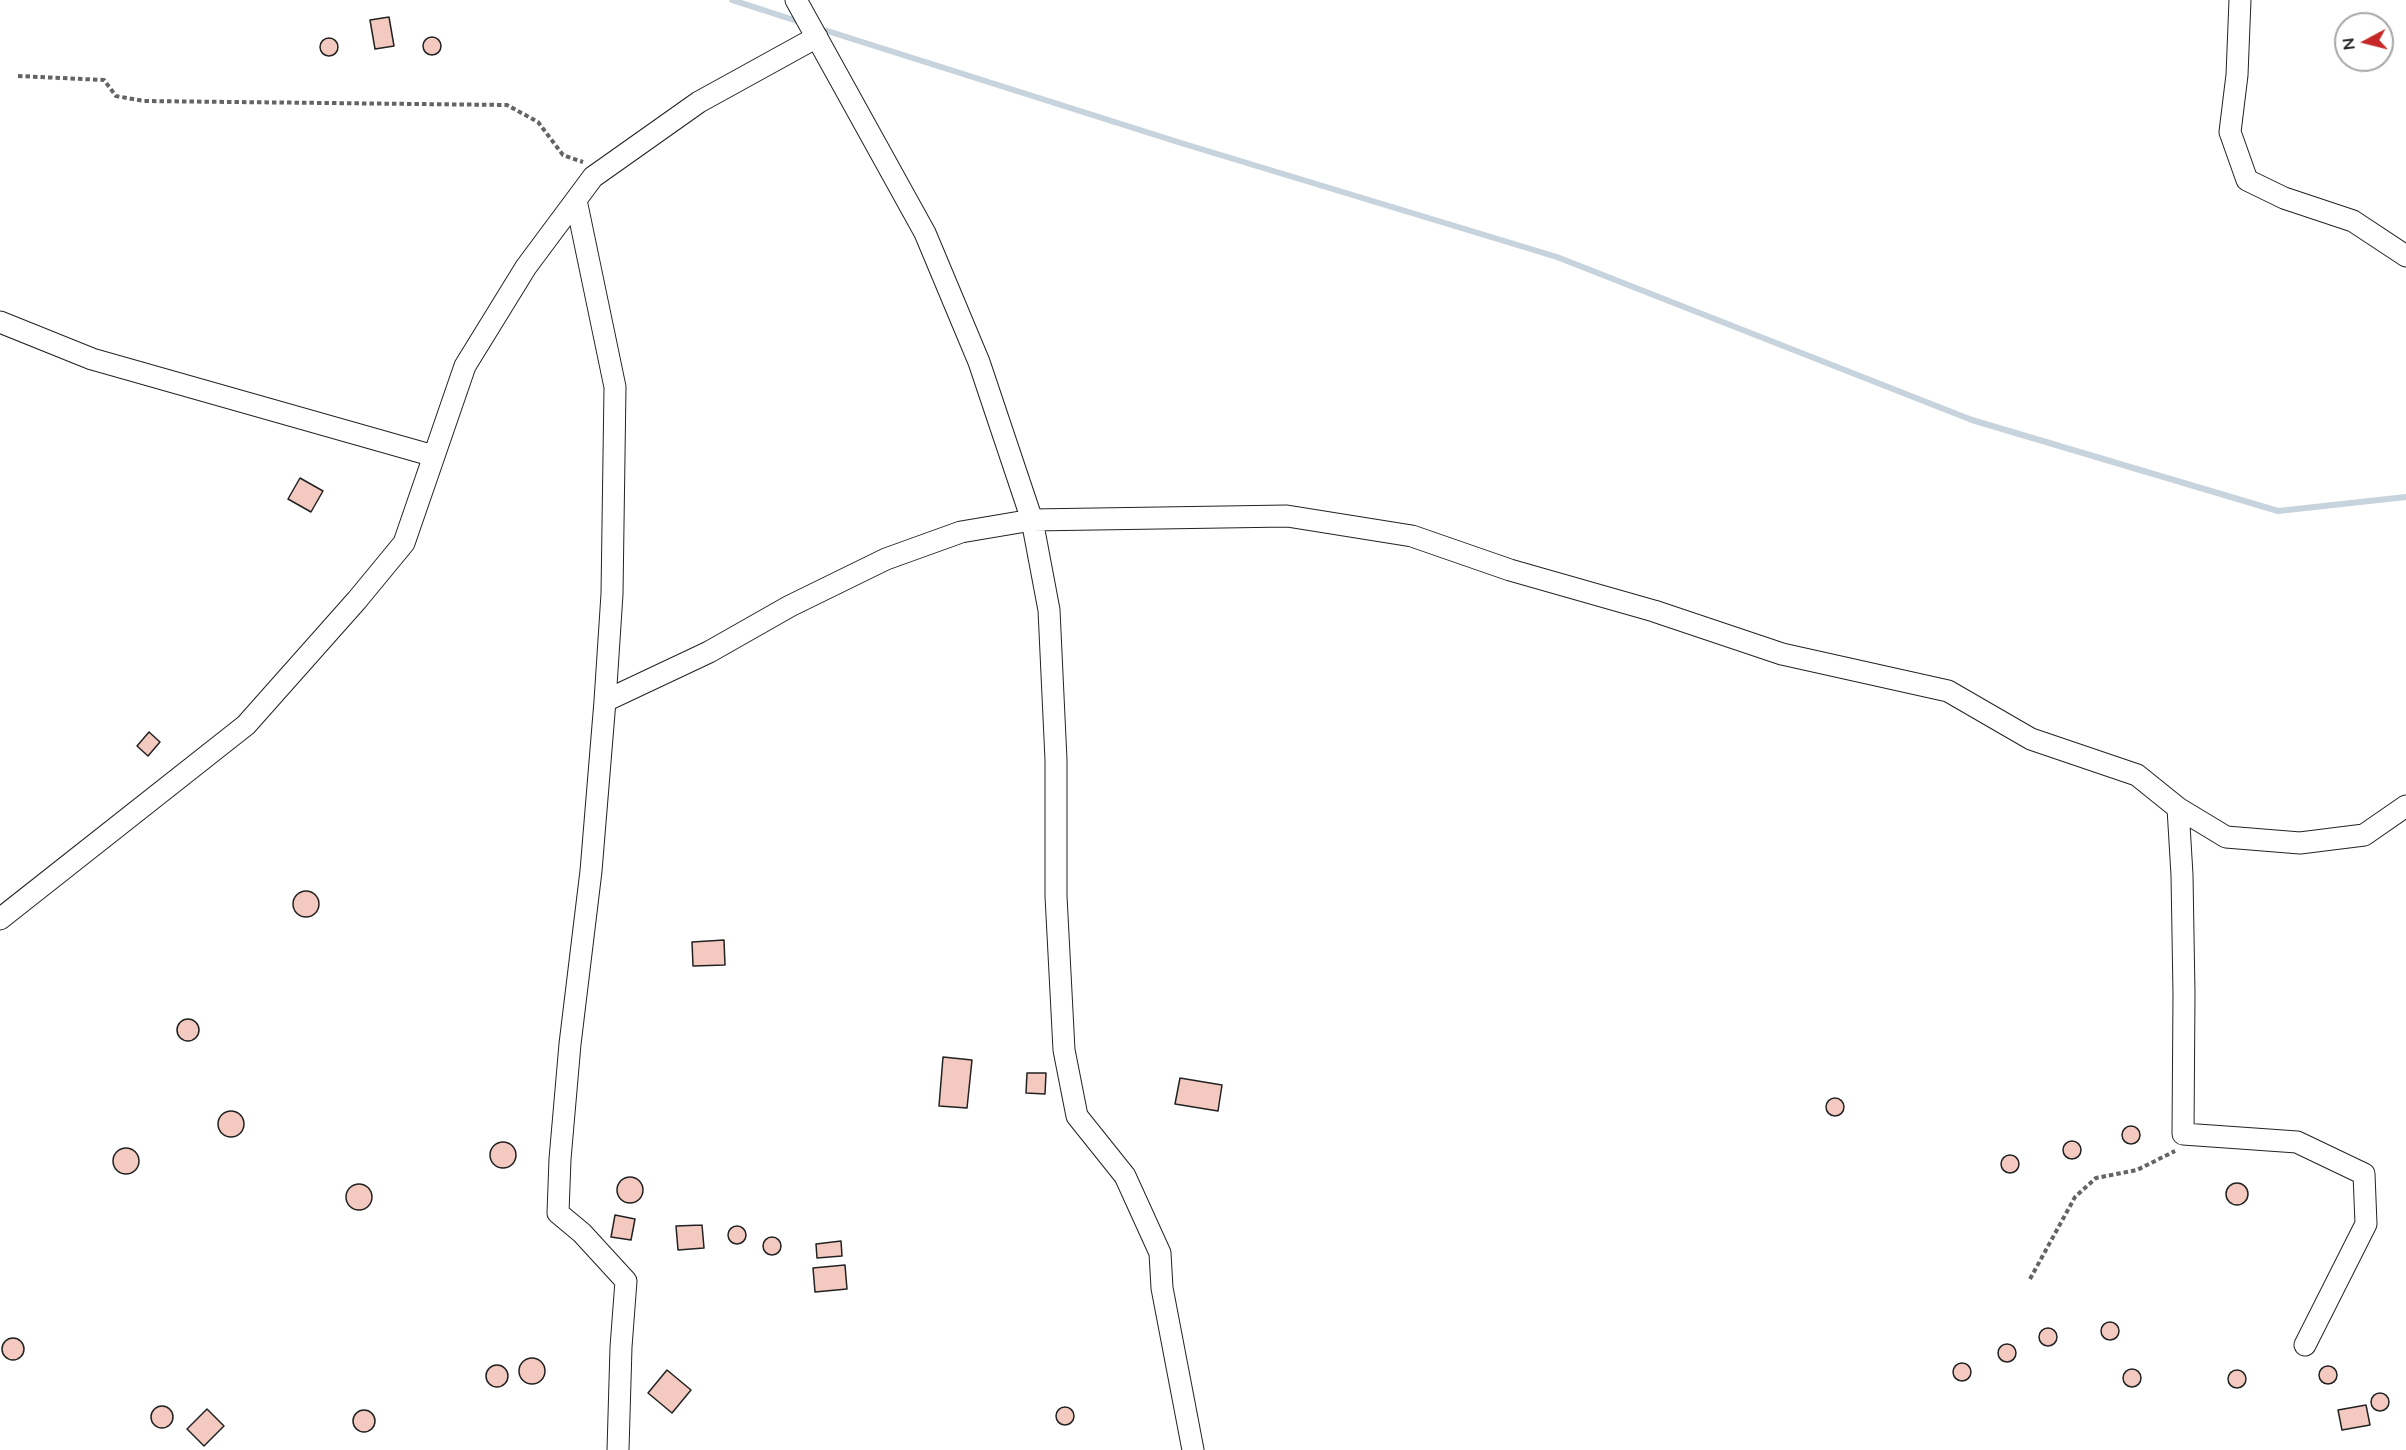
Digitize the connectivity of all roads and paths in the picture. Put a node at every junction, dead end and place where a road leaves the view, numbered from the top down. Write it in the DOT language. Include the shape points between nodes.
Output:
graph roads {
  1 [pos="796,0"];
  2 [pos="2240,0"];
  3 [pos="817,37"];
  4 [pos="18,76"];
  5 [pos="604,170"];
  6 [pos="576,200"];
  7 [pos="2406,256"];
  8 [pos="0,322"];
  9 [pos="434,456"];
  10 [pos="1032,520"];
  11 [pos="605,701"];
  12 [pos="2406,806"];
  13 [pos="2178,808"];
  14 [pos="0,919"];
  15 [pos="2183,1134"];
  16 [pos="2030,1279"];
  17 [pos="2305,1345"];
  18 [pos="618,1450"];
  19 [pos="1193,1450"];
  1 -- 3 [label="street"];
  2 -- 7 [label="street" via="2230,132 2247,180 2284,198 2354,221"];
  3 -- 5 [label="street" via="699,102"];
  3 -- 10 [label="street" via="925,233 979,362"];
  4 -- 5 [label="path" via="104,80 117,96 144,100 507,105 538,122 563,155"];
  5 -- 6 [label="street" via="593,177"];
  6 -- 9 [label="street" via="526,267 465,366"];
  6 -- 11 [label="street" via="615,387 612,594"];
  8 -- 9 [label="street" via="92,359"];
  9 -- 14 [label="street" via="404,543 246,725"];
  10 -- 11 [label="street" via="961,532 886,559 790,606 710,652"];
  10 -- 13 [label="street" via="1287,516 1412,536 1782,654 1948,691 2031,740 2137,775"];
  10 -- 19 [label="street" via="1049,610 1064,1050 1077,1116 1125,1176 1160,1253 1162,1288"];
  11 -- 18 [label="street" via="591,871 570,1044 558,1213 626,1281"];
  12 -- 13 [label="street" via="2364,835 2300,843 2226,837"];
  13 -- 15 [label="street" via="2184,982"];
  15 -- 16 [label="path" via="2179,1149 2138,1170 2096,1178 2075,1197"];
  15 -- 17 [label="street" via="2297,1142 2364,1174 2366,1224"];
}
